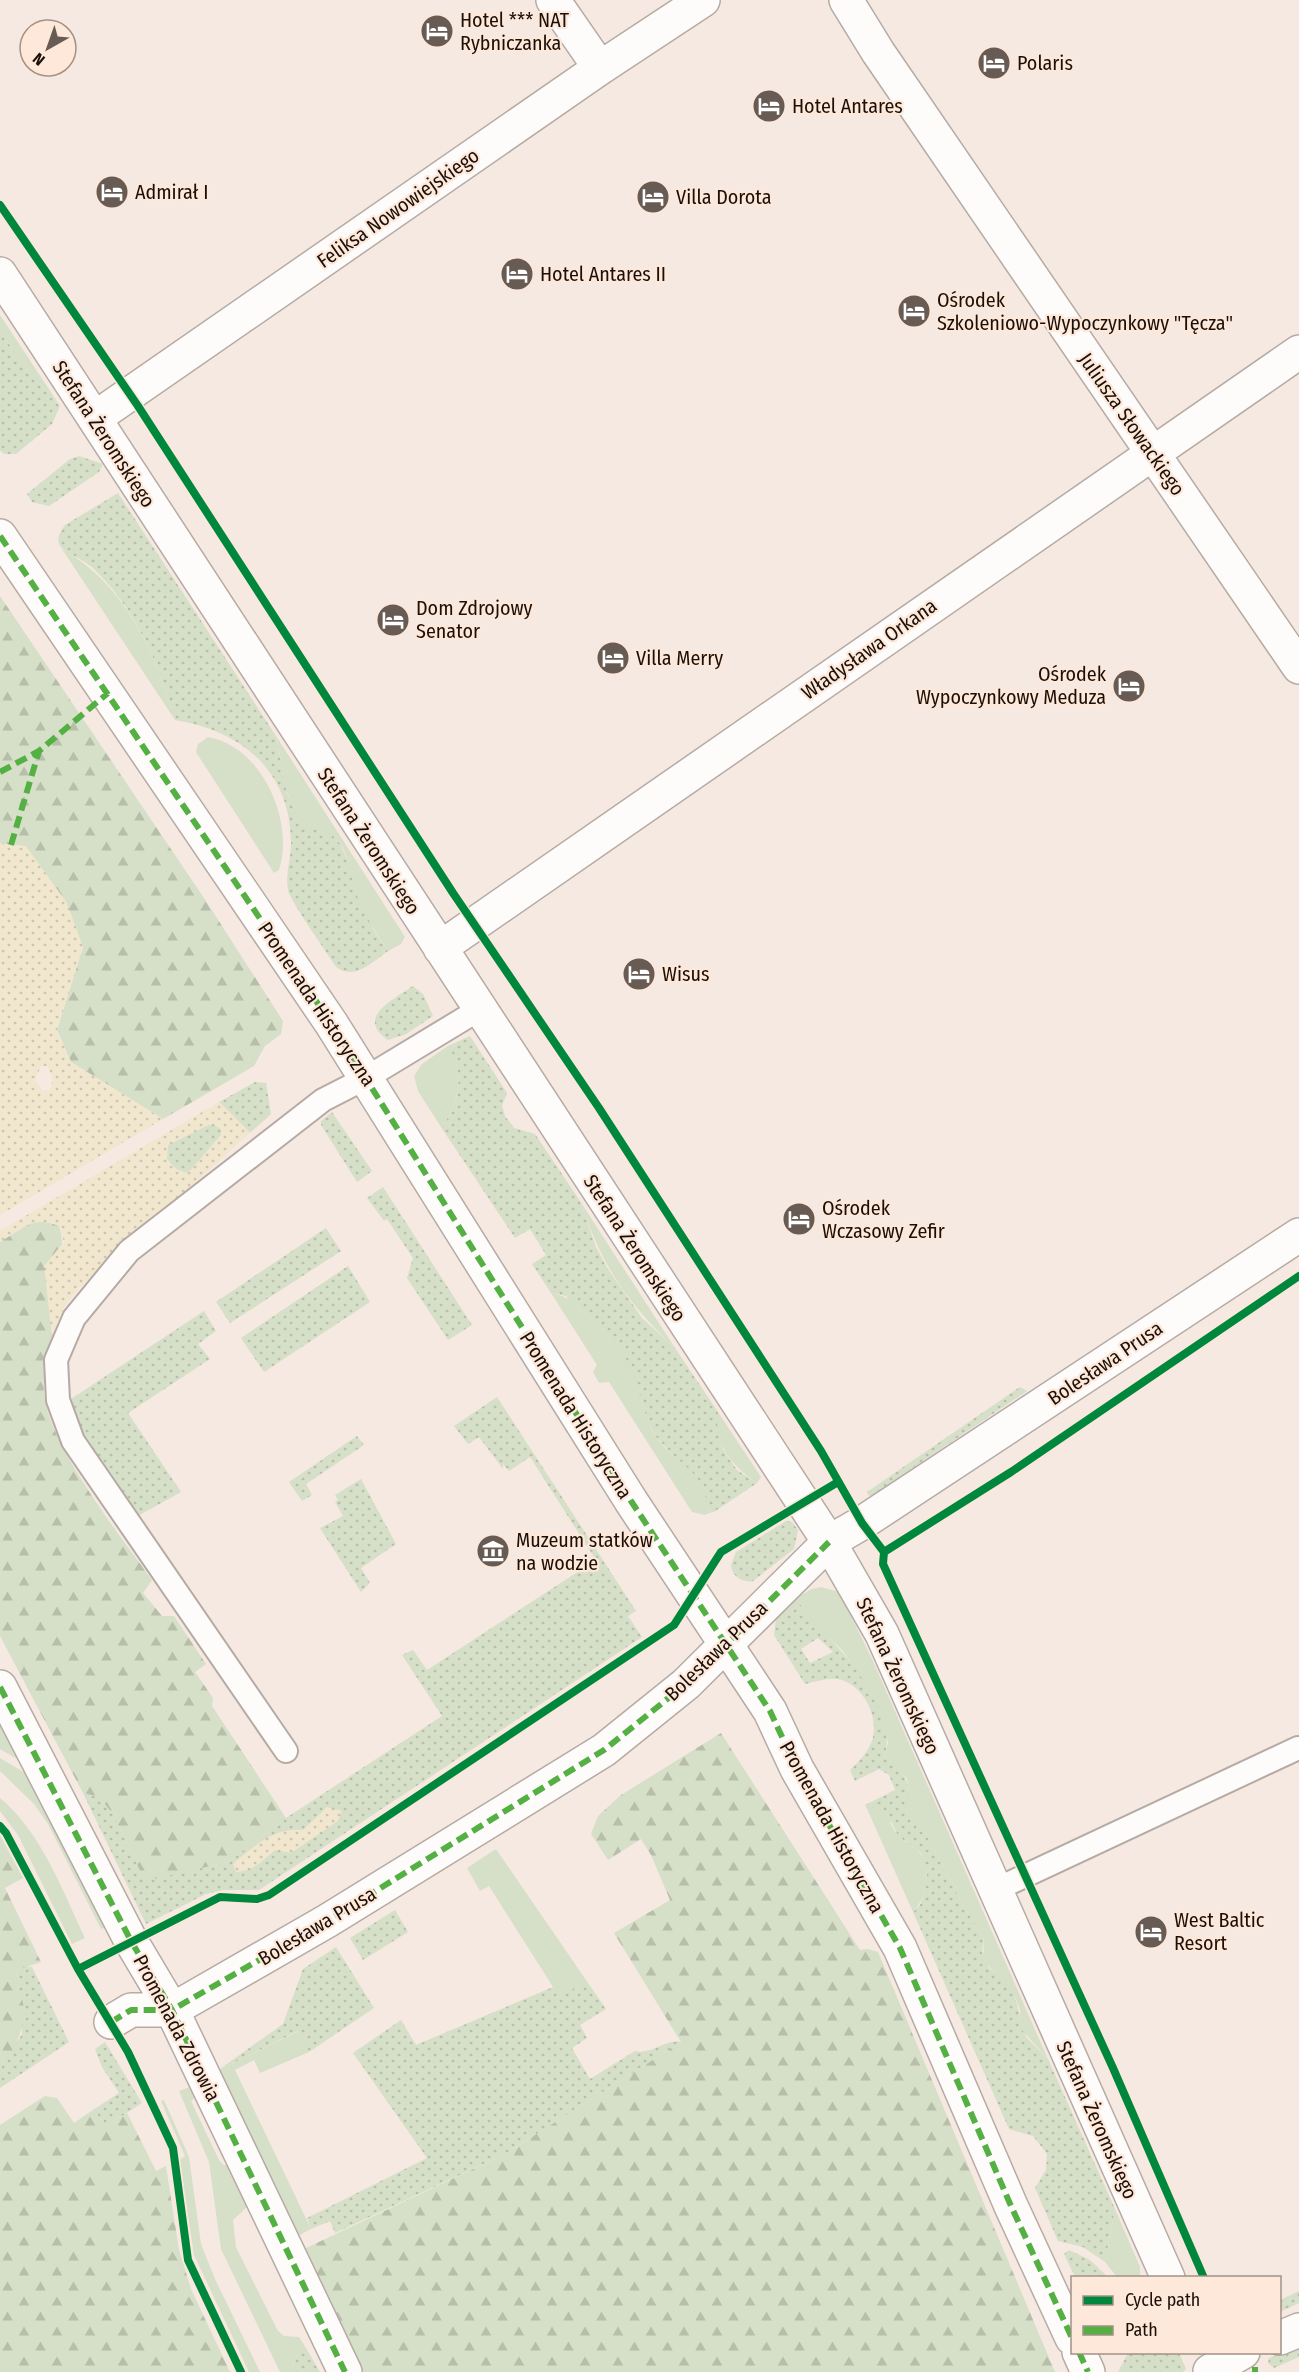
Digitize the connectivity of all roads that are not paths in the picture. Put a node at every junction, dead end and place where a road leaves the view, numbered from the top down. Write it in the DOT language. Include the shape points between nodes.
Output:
graph roads {
  1 [pos="554,0"];
  2 [pos="703,0"];
  3 [pos="846,0"];
  4 [pos="600,68"];
  5 [pos="0,274"];
  6 [pos="1299,352"];
  7 [pos="95,418"];
  8 [pos="1151,453"];
  9 [pos="0,536"];
  10 [pos="1299,667"];
  11 [pos="440,948"];
  12 [pos="480,1009"];
  13 [pos="366,1078"];
  14 [pos="1299,1235"];
  15 [pos="829,1542"];
  16 [pos="724,1643"];
  17 [pos="0,1687"];
  18 [pos="1298,1748"];
  19 [pos="286,1751"];
  20 [pos="995,1890"];
  21 [pos="172,2010"];
  22 [pos="111,2022"];
  23 [pos="1168,2276"];
  24 [pos="1299,2330"];
  25 [pos="1071,2336"];
  26 [pos="1281,2338"];
  27 [pos="1080,2354"];
  28 [pos="1237,2354"];
  29 [pos="1207,2365"];
  30 [pos="345,2372"];
  31 [pos="1088,2372"];
  1 -- 4 [label="street"];
  2 -- 4 [label="street, Feliksa Nowowiejskiego"];
  3 -- 8 [label="street, Juliusza Słowackiego"];
  4 -- 7 [label="street, Feliksa Nowowiejskiego"];
  5 -- 7 [label="street, Stefana Żeromskiego"];
  6 -- 8 [label="street, Władysława Orkana"];
  7 -- 11 [label="street, Stefana Żeromskiego"];
  8 -- 10 [label="street, Juliusza Słowackiego"];
  8 -- 11 [label="street, Władysława Orkana"];
  9 -- 13 [label="street, Promenada Historyczna"];
  11 -- 12 [label="street, Stefana Żeromskiego"];
  12 -- 13 [label="lane"];
  12 -- 15 [label="street, Stefana Żeromskiego"];
  13 -- 16 [label="street, Promenada Historyczna"];
  13 -- 19 [label="lane" via="313,1107 129,1251 74,1318 56,1360 57,1400 73,1441"];
  14 -- 15 [label="street, Bolesława Prusa"];
  15 -- 16 [label="street, Bolesława Prusa"];
  15 -- 20 [label="street, Stefana Żeromskiego" via="882,1634"];
  16 -- 21 [label="street, Bolesława Prusa" via="686,1684 604,1750 337,1915"];
  16 -- 25 [label="street, Promenada Historyczna" via="770,1711 797,1769 900,1948"];
  17 -- 21 [label="street, Promenada Zdrowia" via="131,1941"];
  18 -- 20 [label="lane"];
  20 -- 23 [label="street, Stefana Żeromskiego"];
  21 -- 22 [label="street, Bolesława Prusa" via="130,2010"];
  21 -- 30 [label="street, Promenada Zdrowia"];
  24 -- 26 [label="street"];
  27 -- 31 [label="street"];
  28 -- 29 [label="street"];
}
